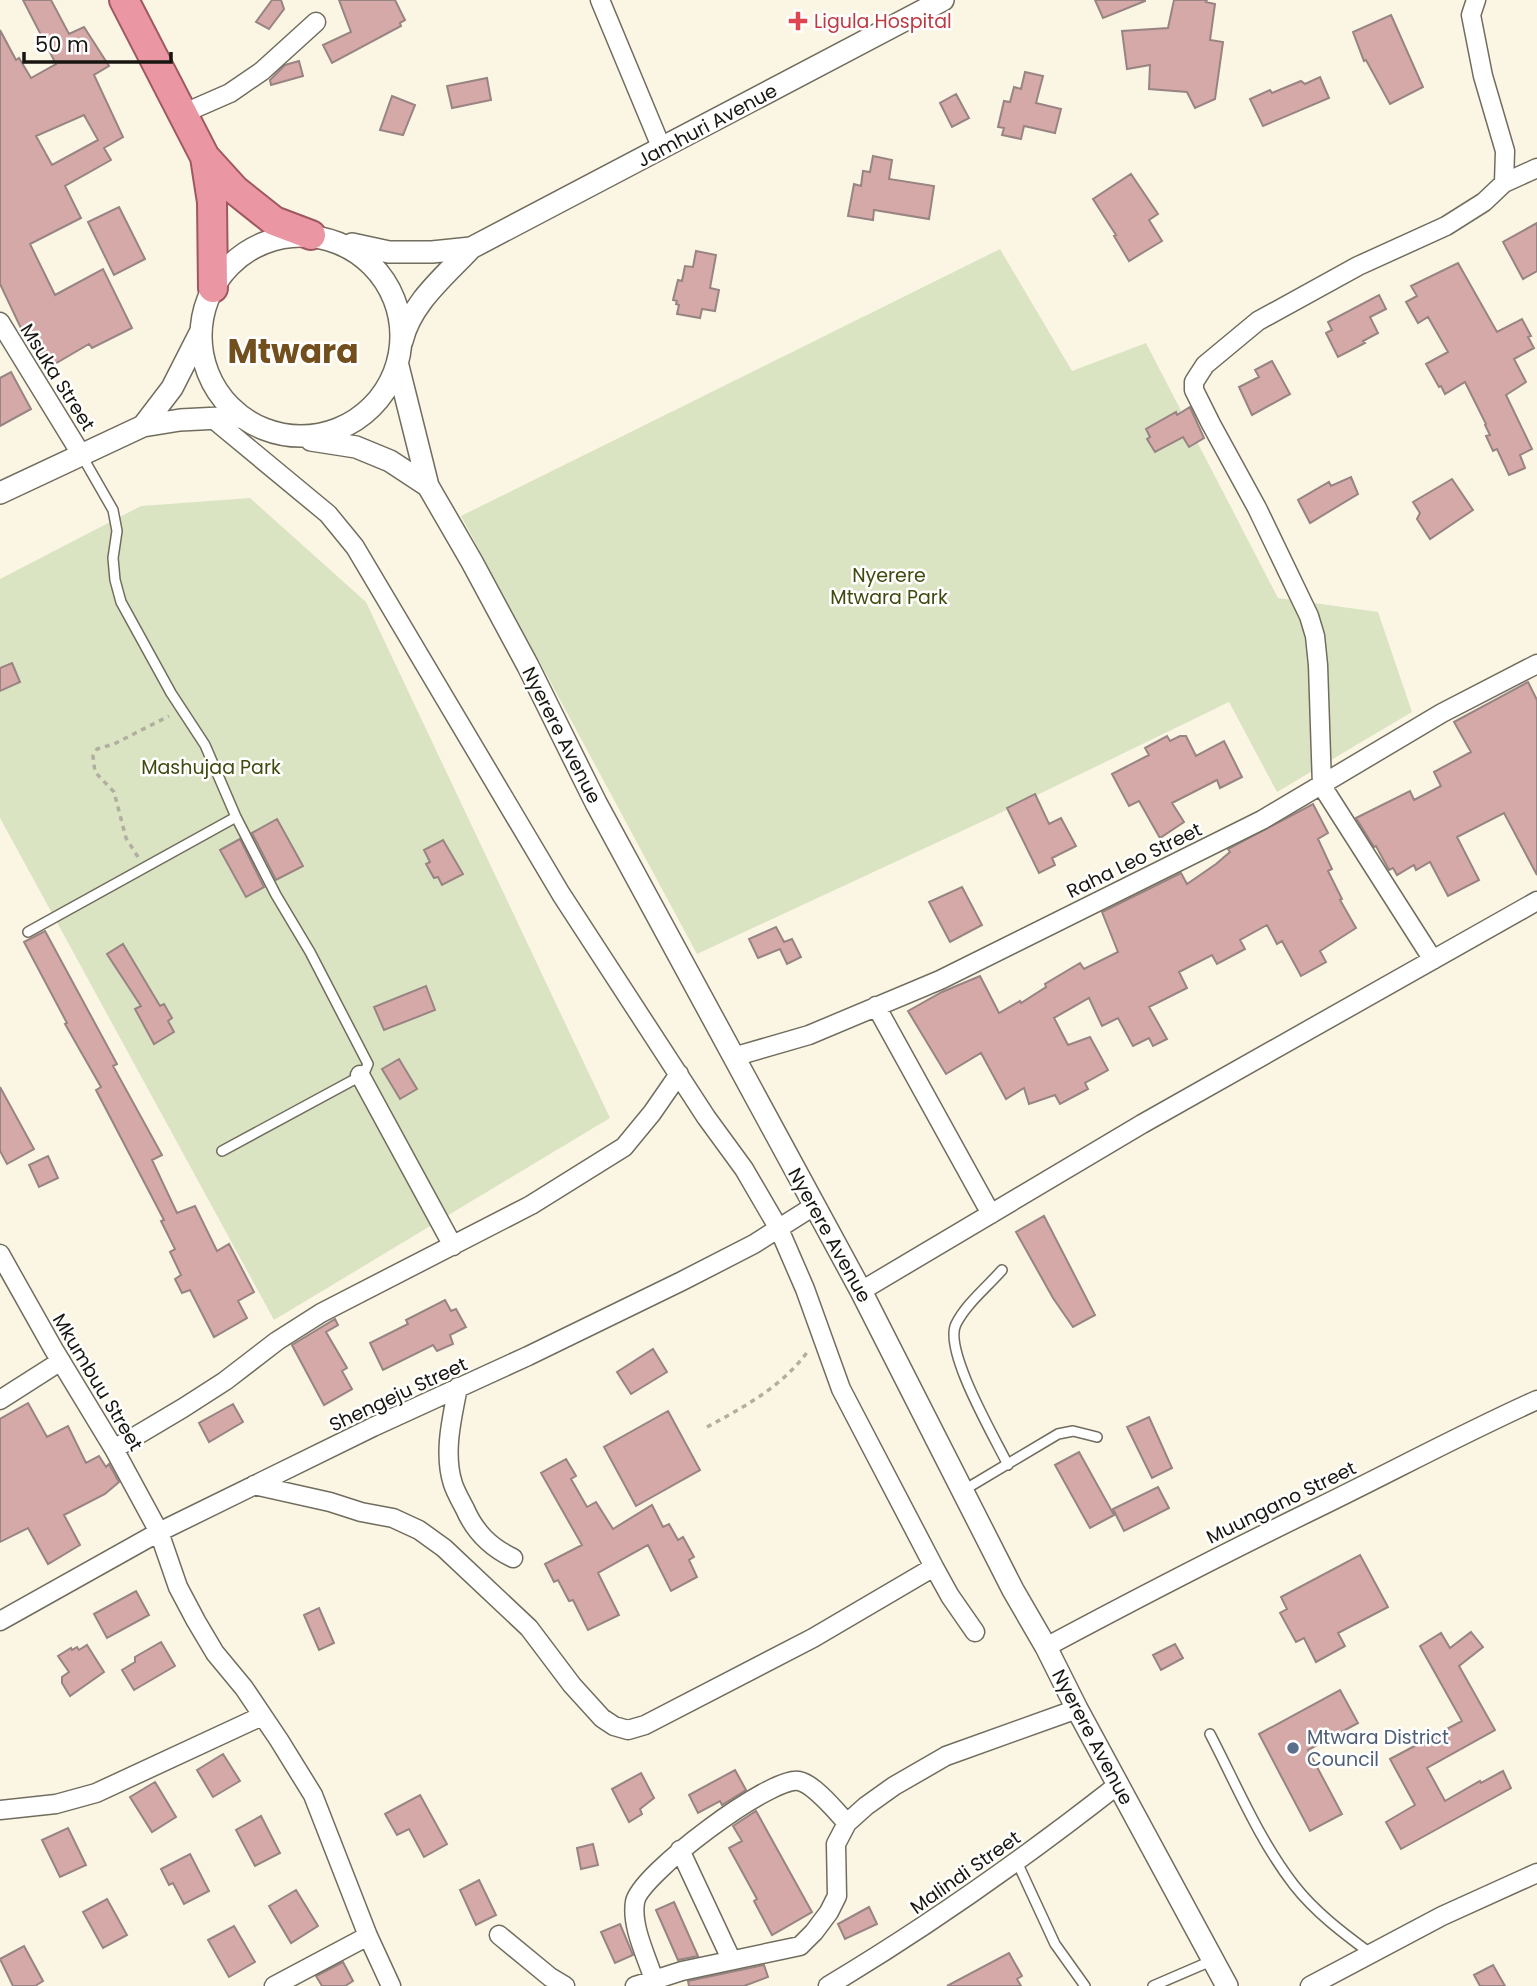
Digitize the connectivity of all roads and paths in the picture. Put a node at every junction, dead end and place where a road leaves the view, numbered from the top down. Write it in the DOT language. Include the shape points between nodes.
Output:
graph roads {
  1 [pos="124,0"];
  2 [pos="600,0"];
  3 [pos="943,0"];
  4 [pos="1476,0"];
  5 [pos="316,22"];
  6 [pos="182,114"];
  7 [pos="662,149"];
  8 [pos="205,157"];
  9 [pos="1537,168"];
  10 [pos="1504,183"];
  11 [pos="323,238"];
  12 [pos="471,248"];
  13 [pos="213,288"];
  14 [pos="0,323"];
  15 [pos="200,333"];
  16 [pos="402,341"];
  17 [pos="398,366"];
  18 [pos="239,417"];
  19 [pos="212,418"];
  20 [pos="143,426"];
  21 [pos="296,438"];
  22 [pos="81,454"];
  23 [pos="428,486"];
  24 [pos="0,493"];
  25 [pos="1536,668"];
  26 [pos="180,706"];
  27 [pos="1322,786"];
  28 [pos="236,817"];
  29 [pos="147,866"];
  30 [pos="1537,901"];
  31 [pos="28,932"];
  32 [pos="1433,960"];
  33 [pos="876,1006"];
  34 [pos="733,1057"];
  35 [pos="679,1074"];
  36 [pos="360,1075"];
  37 [pos="222,1151"];
  38 [pos="814,1206"];
  39 [pos="991,1214"];
  40 [pos="779,1229"];
  41 [pos="453,1246"];
  42 [pos="0,1254"];
  43 [pos="1002,1270"];
  44 [pos="860,1291"];
  45 [pos="818,1327"];
  46 [pos="61,1361"];
  47 [pos="458,1387"];
  48 [pos="1537,1400"];
  49 [pos="0,1401"];
  50 [pos="706,1427"];
  51 [pos="1097,1437"];
  52 [pos="114,1449"];
  53 [pos="1008,1465"];
  54 [pos="254,1485"];
  55 [pos="964,1490"];
  56 [pos="159,1532"];
  57 [pos="513,1558"];
  58 [pos="934,1567"];
  59 [pos="0,1621"];
  60 [pos="975,1632"];
  61 [pos="1046,1647"];
  62 [pos="1077,1709"];
  63 [pos="262,1716"];
  64 [pos="1210,1734"];
  65 [pos="1119,1784"];
  66 [pos="0,1810"];
  67 [pos="847,1823"];
  68 [pos="680,1850"];
  69 [pos="1017,1862"];
  70 [pos="1537,1873"];
  71 [pos="368,1936"];
  72 [pos="499,1936"];
  73 [pos="1370,1953"];
  74 [pos="731,1959"];
  75 [pos="1213,1960"];
  76 [pos="654,1980"];
  77 [pos="1165,1984"];
  78 [pos="274,1986"];
  79 [pos="391,1986"];
  80 [pos="565,1986"];
  81 [pos="635,1986"];
  82 [pos="828,1986"];
  83 [pos="1085,1986"];
  84 [pos="1153,1986"];
  85 [pos="1227,1986"];
  86 [pos="1310,1986"];
  1 -- 6 [label="highway"];
  2 -- 7 [label="street"];
  3 -- 7 [label="street, Jamhuri Avenue"];
  4 -- 10 [label="street" via="1471,15 1505,151"];
  5 -- 6 [label="street" via="230,93"];
  6 -- 8 [label="highway"];
  7 -- 12 [label="street, Jamhuri Avenue"];
  8 -- 11 [label="highway" via="235,190 274,221"];
  8 -- 13 [label="highway" via="212,202"];
  9 -- 10 [label="street"];
  10 -- 27 [label="street" via="1446,226 1358,266 1258,321 1205,365 1194,382 1210,424 1309,615 1318,665"];
  11 -- 12 [label="street" via="389,252"];
  11 -- 13 [label="street" via="272,239 237,258"];
  11 -- 16 [label="street" via="364,256 386,280 399,309"];
  12 -- 16 [label="street" via="426,296 407,323"];
  13 -- 15 [label="street"];
  14 -- 22 [label="street, Msuka Street"];
  15 -- 18 [label="street" via="204,365 218,394"];
  15 -- 20 [label="street" via="172,388"];
  16 -- 17 [label="street"];
  17 -- 21 [label="street" via="383,396 359,419 329,434"];
  17 -- 23 [label="street"];
  18 -- 19 [label="street"];
  18 -- 21 [label="street" via="266,432"];
  19 -- 20 [label="street"];
  19 -- 35 [label="street" via="328,514 355,547 561,894"];
  20 -- 22 [label="street"];
  21 -- 23 [label="street" via="356,447 390,461"];
  22 -- 24 [label="street"];
  22 -- 26 [label="lane" via="113,510 117,531 113,558 121,602"];
  23 -- 34 [label="street, Nyerere Avenue"];
  25 -- 27 [label="street, Raha Leo Street" via="1442,713"];
  26 -- 28 [label="lane" via="205,746"];
  26 -- 29 [label="path" via="167,717 97,749 93,756 94,772 114,792 126,838"];
  27 -- 32 [label="street"];
  27 -- 33 [label="street, Raha Leo Street" via="940,980"];
  28 -- 29 [label="lane"];
  28 -- 36 [label="lane" via="366,1059 368,1064"];
  29 -- 31 [label="lane"];
  30 -- 32 [label="street"];
  32 -- 39 [label="street"];
  33 -- 34 [label="street, Raha Leo Street" via="809,1035"];
  33 -- 39 [label="street"];
  34 -- 38 [label="street, Nyerere Avenue"];
  35 -- 40 [label="street"];
  35 -- 41 [label="street" via="624,1147 531,1205"];
  36 -- 37 [label="lane"];
  36 -- 41 [label="street"];
  38 -- 40 [label="street, Shengeju Street"];
  38 -- 44 [label="street, Nyerere Avenue"];
  39 -- 44 [label="street"];
  40 -- 45 [label="street"];
  40 -- 47 [label="street, Shengeju Street" via="706,1269"];
  41 -- 52 [label="street" via="321,1313 194,1402"];
  42 -- 46 [label="street, Mkumbuu Street"];
  43 -- 53 [label="lane" via="966,1309 954,1327 954,1340 971,1391"];
  44 -- 55 [label="street, Nyerere Avenue"];
  45 -- 50 [label="path" via="806,1354 778,1383"];
  45 -- 58 [label="street" via="841,1389"];
  46 -- 49 [label="street"];
  46 -- 52 [label="street, Mkumbuu Street"];
  47 -- 54 [label="street, Shengeju Street"];
  47 -- 57 [label="street" via="449,1452 453,1483 472,1524 491,1546"];
  48 -- 61 [label="street, Muungano Street" via="1229,1550"];
  51 -- 53 [label="lane" via="1073,1431 1058,1434"];
  52 -- 56 [label="street, Mkumbuu Street"];
  53 -- 55 [label="lane"];
  54 -- 56 [label="street, Shengeju Street"];
  54 -- 58 [label="street" via="393,1518 418,1530 444,1548 529,1628 601,1718 628,1730 813,1639"];
  55 -- 61 [label="street, Nyerere Avenue"];
  56 -- 59 [label="street, Shengeju Street"];
  56 -- 63 [label="street, Mkumbuu Street" via="178,1587 196,1621"];
  58 -- 60 [label="street"];
  61 -- 62 [label="street, Nyerere Avenue"];
  62 -- 65 [label="street, Nyerere Avenue"];
  62 -- 67 [label="street" via="946,1756 894,1786"];
  63 -- 66 [label="street" via="96,1793 56,1804"];
  63 -- 71 [label="street, Mkumbuu Street" via="313,1795"];
  64 -- 73 [label="lane" via="1290,1879 1337,1929"];
  65 -- 69 [label="street, Malindi Street"];
  65 -- 75 [label="street, Nyerere Avenue"];
  67 -- 68 [label="street" via="812,1788 791,1781 755,1798"];
  67 -- 74 [label="street" via="836,1844 837,1896 814,1932 800,1946"];
  68 -- 74 [label="street"];
  68 -- 76 [label="street" via="635,1899 635,1916"];
  69 -- 82 [label="street, Malindi Street"];
  69 -- 83 [label="lane" via="1055,1944"];
  70 -- 73 [label="street"];
  71 -- 78 [label="street"];
  71 -- 79 [label="street, Mkumbuu Street"];
  72 -- 80 [label="street"];
  73 -- 86 [label="street"];
  74 -- 76 [label="street"];
  75 -- 77 [label="lane"];
  75 -- 85 [label="street, Nyerere Avenue"];
  76 -- 81 [label="street"];
  77 -- 84 [label="lane"];
}
